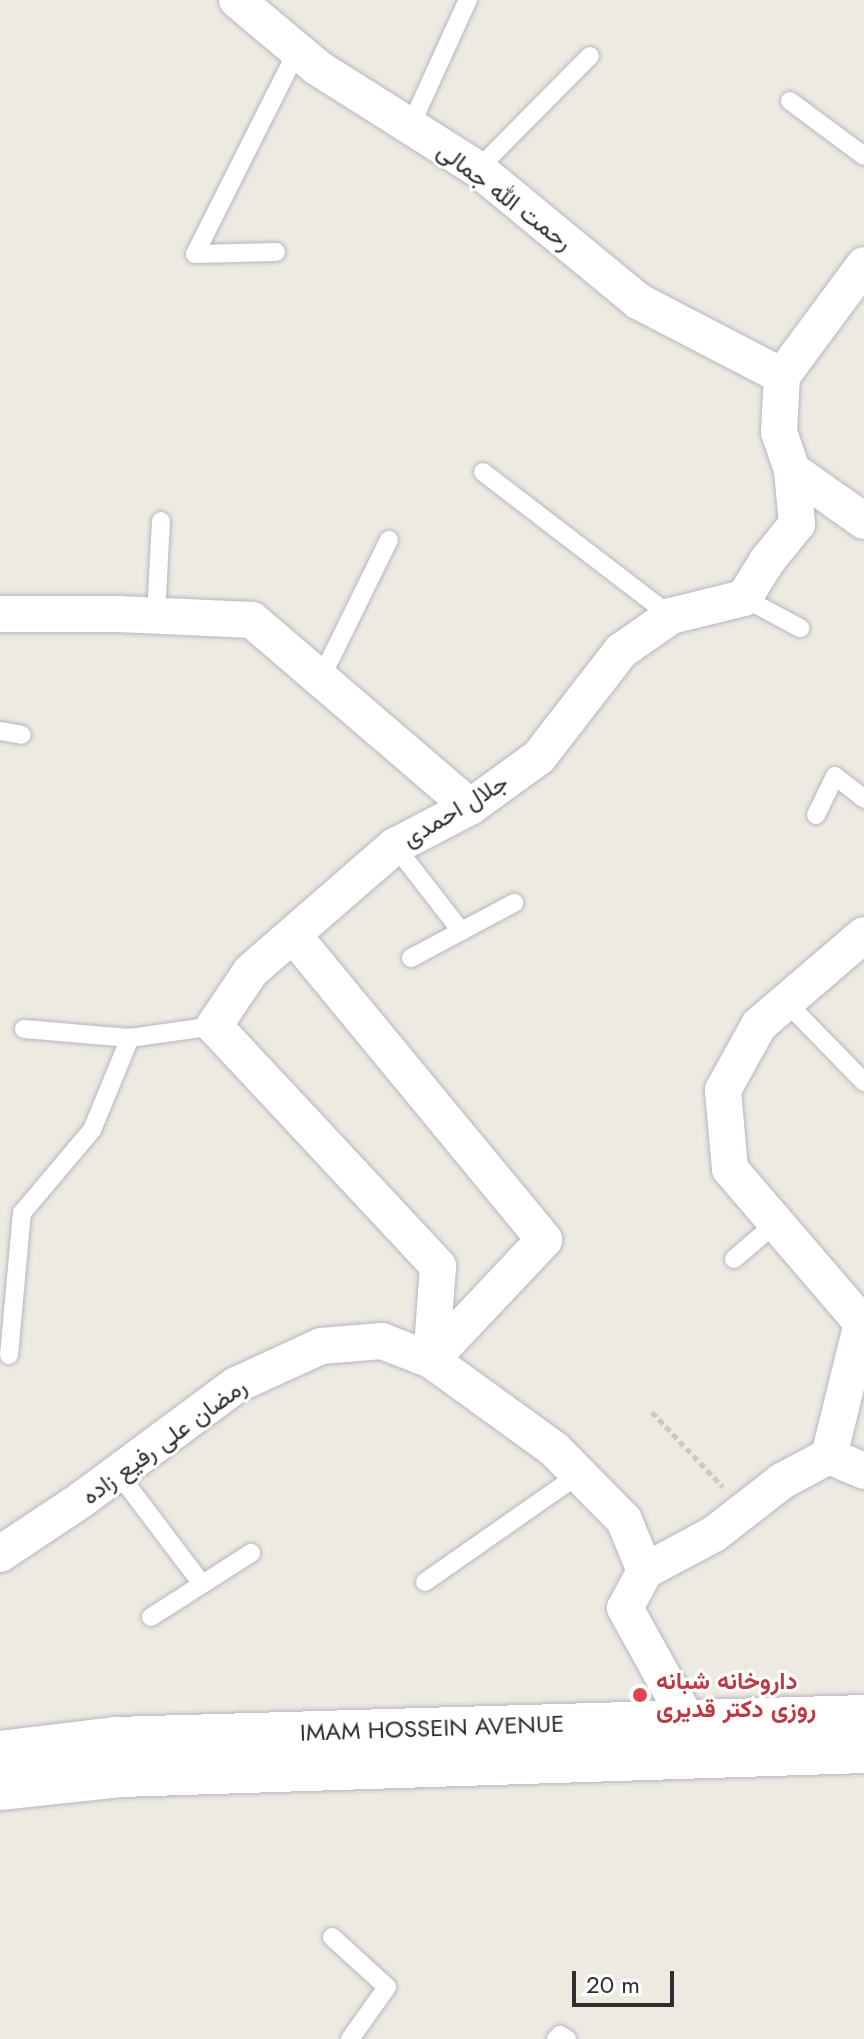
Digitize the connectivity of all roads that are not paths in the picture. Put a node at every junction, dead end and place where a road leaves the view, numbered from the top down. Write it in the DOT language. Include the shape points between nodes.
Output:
graph roads {
  1 [pos="237,0"];
  2 [pos="468,0"];
  3 [pos="297,51"];
  4 [pos="590,56"];
  5 [pos="790,101"];
  6 [pos="410,127"];
  7 [pos="864,156"];
  8 [pos="478,169"];
  9 [pos="276,252"];
  10 [pos="864,265"];
  11 [pos="782,376"];
  12 [pos="792,470"];
  13 [pos="483,472"];
  14 [pos="161,521"];
  15 [pos="864,521"];
  16 [pos="389,540"];
  17 [pos="744,598"];
  18 [pos="0,614"];
  19 [pos="156,616"];
  20 [pos="671,616"];
  21 [pos="800,628"];
  22 [pos="321,678"];
  23 [pos="0,731"];
  24 [pos="22,735"];
  25 [pos="864,799"];
  26 [pos="470,807"];
  27 [pos="816,815"];
  28 [pos="395,846"];
  29 [pos="514,903"];
  30 [pos="461,931"];
  31 [pos="293,935"];
  32 [pos="864,935"];
  33 [pos="411,958"];
  34 [pos="786,1002"];
  35 [pos="214,1026"];
  36 [pos="24,1029"];
  37 [pos="130,1038"];
  38 [pos="864,1082"];
  39 [pos="776,1223"];
  40 [pos="9,1253"];
  41 [pos="734,1259"];
  42 [pos="9,1355"];
  43 [pos="431,1360"];
  44 [pos="829,1456"];
  45 [pos="864,1471"];
  46 [pos="118,1473"];
  47 [pos="579,1474"];
  48 [pos="251,1553"];
  49 [pos="0,1554"];
  50 [pos="645,1571"];
  51 [pos="425,1582"];
  52 [pos="202,1584"];
  53 [pos="151,1617"];
  54 [pos="864,1717"];
  55 [pos="687,1720"];
  56 [pos="864,1751"];
  57 [pos="0,1753"];
  58 [pos="0,1788"];
  59 [pos="332,1937"];
  60 [pos="350,2039"];
  61 [pos="556,2039"];
  62 [pos="567,2039"];
  1 -- 3 [label="street, رحمت الله جمالی"];
  2 -- 6 [label="lane"];
  3 -- 6 [label="street, رحمت الله جمالی"];
  3 -- 9 [label="lane" via="195,254"];
  4 -- 8 [label="lane"];
  5 -- 7 [label="lane"];
  6 -- 8 [label="street, رحمت الله جمالی"];
  8 -- 11 [label="street, رحمت الله جمالی" via="638,301"];
  10 -- 11 [label="street"];
  11 -- 12 [label="street" via="779,432"];
  12 -- 15 [label="street"];
  12 -- 17 [label="street" via="797,524"];
  13 -- 20 [label="lane"];
  14 -- 19 [label="lane"];
  16 -- 22 [label="lane"];
  17 -- 20 [label="street, جلال احمدی"];
  17 -- 21 [label="lane"];
  18 -- 19 [label="street"];
  19 -- 22 [label="street" via="252,620"];
  20 -- 26 [label="street, جلال احمدی" via="621,651 539,757"];
  22 -- 26 [label="street"];
  23 -- 24 [label="lane"];
  25 -- 27 [label="lane" via="835,776"];
  26 -- 28 [label="street, جلال احمدی"];
  28 -- 30 [label="lane"];
  28 -- 31 [label="street, جلال احمدی"];
  29 -- 30 [label="lane"];
  30 -- 33 [label="lane"];
  31 -- 35 [label="street, جلال احمدی" via="251,971"];
  31 -- 43 [label="street" via="544,1240"];
  32 -- 34 [label="street"];
  34 -- 38 [label="lane"];
  34 -- 39 [label="street" via="759,1025 723,1090 730,1169"];
  35 -- 37 [label="lane"];
  35 -- 43 [label="street" via="438,1266"];
  36 -- 37 [label="lane"];
  37 -- 40 [label="lane" via="92,1130 22,1213"];
  39 -- 41 [label="lane"];
  39 -- 44 [label="street" via="862,1323"];
  40 -- 42 [label="lane"];
  43 -- 46 [label="street, رمضان علی رفیع زاده" via="382,1341 321,1346 236,1385"];
  43 -- 47 [label="street, رمضان علی رفیع زاده" via="554,1449"];
  44 -- 45 [label="street"];
  44 -- 50 [label="street" via="782,1481 714,1534"];
  46 -- 49 [label="street, رمضان علی رفیع زاده"];
  46 -- 52 [label="lane"];
  47 -- 50 [label="street, رمضان علی رفیع زاده" via="624,1520"];
  47 -- 51 [label="lane"];
  48 -- 52 [label="lane"];
  50 -- 55 [label="street" via="625,1608"];
  52 -- 53 [label="lane"];
  54 -- 55 [label="main road, IMAM HOSSEIN AVENUE"];
  55 -- 57 [label="main road, IMAM HOSSEIN AVENUE" via="116,1739"];
  56 -- 58 [label="main road, IMAM HOSSEIN AVENUE" via="121,1775"];
  59 -- 60 [label="lane" via="387,1987"];
  61 -- 62 [label="lane"];
}
